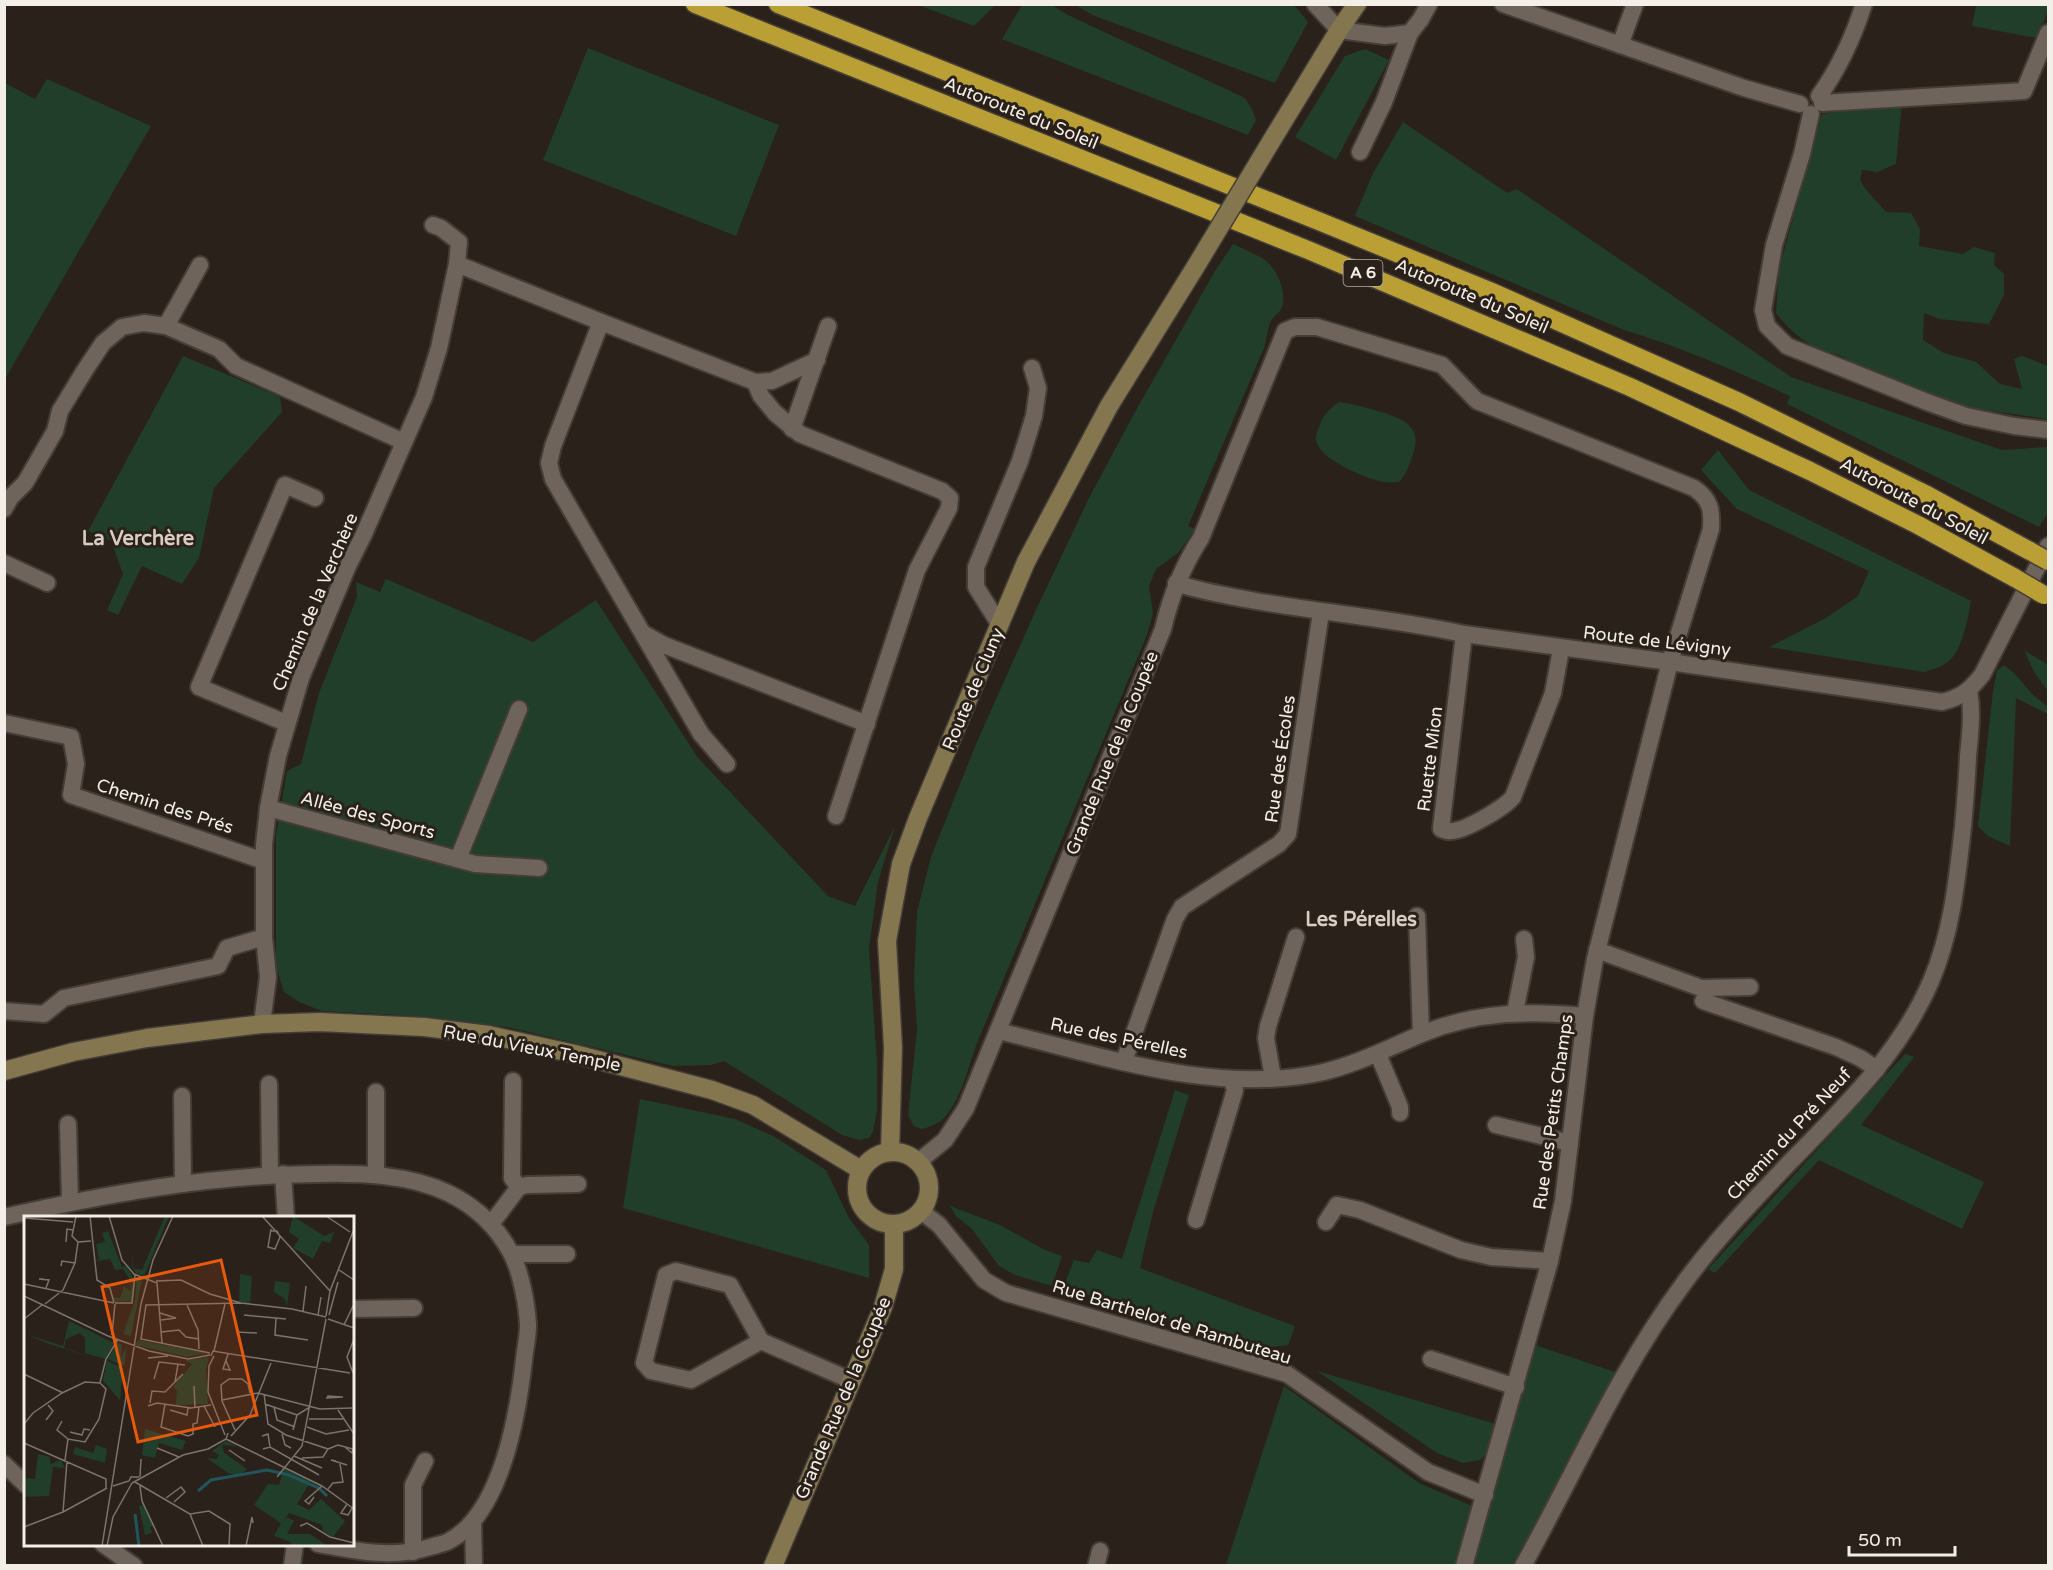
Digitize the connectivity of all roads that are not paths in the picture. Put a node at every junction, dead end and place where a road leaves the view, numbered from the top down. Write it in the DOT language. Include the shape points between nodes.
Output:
graph roads {
  1 [pos="695,4"];
  2 [pos="778,4"];
  3 [pos="1315,4"];
  4 [pos="1357,4"];
  5 [pos="1429,4"];
  6 [pos="1503,4"];
  7 [pos="1635,4"];
  8 [pos="1864,4"];
  9 [pos="1339,30"];
  10 [pos="1410,33"];
  11 [pos="2049,33"];
  12 [pos="1620,45"];
  13 [pos="1813,104"];
  14 [pos="1360,152"];
  15 [pos="433,225"];
  16 [pos="457,264"];
  17 [pos="200,265"];
  18 [pos="601,322"];
  19 [pos="166,326"];
  20 [pos="828,326"];
  21 [pos="1285,331"];
  22 [pos="817,360"];
  23 [pos="1032,368"];
  24 [pos="755,382"];
  25 [pos="792,429"];
  26 [pos="2049,430"];
  27 [pos="404,442"];
  28 [pos="315,498"];
  29 [pos="4,509"];
  30 [pos="2049,546"];
  31 [pos="2049,561"];
  32 [pos="4,563"];
  33 [pos="1176,583"];
  34 [pos="47,584"];
  35 [pos="2046,596"];
  36 [pos="1321,612"];
  37 [pos="1000,625"];
  38 [pos="1464,634"];
  39 [pos="645,635"];
  40 [pos="1561,648"];
  41 [pos="1670,662"];
  42 [pos="1969,690"];
  43 [pos="519,709"];
  44 [pos="4,723"];
  45 [pos="286,723"];
  46 [pos="867,724"];
  47 [pos="727,764"];
  48 [pos="268,808"];
  49 [pos="836,816"];
  50 [pos="458,859"];
  51 [pos="264,861"];
  52 [pos="539,868"];
  53 [pos="1417,916"];
  54 [pos="264,937"];
  55 [pos="1296,937"];
  56 [pos="1524,939"];
  57 [pos="1597,950"];
  58 [pos="1750,987"];
  59 [pos="1703,1001"];
  60 [pos="4,1011"];
  61 [pos="1515,1012"];
  62 [pos="1585,1016"];
  63 [pos="261,1024"];
  64 [pos="998,1031"];
  65 [pos="1421,1034"];
  66 [pos="1378,1054"];
  67 [pos="1124,1061"];
  68 [pos="1877,1069"];
  69 [pos="4,1071"];
  70 [pos="1273,1078"];
  71 [pos="1232,1080"];
  72 [pos="513,1081"];
  73 [pos="269,1084"];
  74 [pos="376,1092"];
  75 [pos="182,1096"];
  76 [pos="1400,1113"];
  77 [pos="68,1124"];
  78 [pos="1496,1125"];
  79 [pos="1570,1143"];
  80 [pos="890,1152"];
  81 [pos="918,1162"];
  82 [pos="861,1170"];
  83 [pos="277,1175"];
  84 [pos="376,1176"];
  85 [pos="183,1184"];
  86 [pos="578,1184"];
  87 [pos="519,1187"];
  88 [pos="70,1202"];
  89 [pos="921,1211"];
  90 [pos="286,1216"];
  91 [pos="4,1217"];
  92 [pos="1196,1220"];
  93 [pos="1326,1222"];
  94 [pos="491,1224"];
  95 [pos="894,1225"];
  96 [pos="512,1254"];
  97 [pos="567,1254"];
  98 [pos="1550,1262"];
  99 [pos="414,1308"];
  100 [pos="354,1309"];
  101 [pos="761,1341"];
  102 [pos="1431,1359"];
  103 [pos="850,1380"];
  104 [pos="1516,1387"];
  105 [pos="425,1461"];
  106 [pos="4,1464"];
  107 [pos="24,1483"];
  108 [pos="1485,1495"];
  109 [pos="473,1522"];
  110 [pos="104,1546"];
  111 [pos="295,1546"];
  112 [pos="325,1546"];
  113 [pos="413,1552"];
  114 [pos="134,1566"];
  115 [pos="292,1566"];
  116 [pos="474,1566"];
  117 [pos="773,1566"];
  118 [pos="1464,1566"];
  119 [pos="1523,1566"];
  1 -- 35 [label="highway, Autoroute du Soleil / A 6, bridge" via="1298,246 1620,382 1918,525"];
  2 -- 31 [label="highway, Autoroute du Soleil / A 6, bridge" via="1502,297 1739,402 1925,494"];
  3 -- 9 [label="street"];
  4 -- 9 [label="main road"];
  5 -- 10 [label="street"];
  6 -- 12 [label="street"];
  7 -- 12 [label="street"];
  8 -- 13 [label="street" via="1837,71"];
  9 -- 10 [label="street" via="1385,36"];
  9 -- 37 [label="main road, Route de Cluny, bridge" via="1109,406 1026,562"];
  10 -- 14 [label="street"];
  11 -- 13 [label="street" via="2024,91"];
  12 -- 13 [label="street" via="1753,91"];
  13 -- 26 [label="street" via="1774,245 1763,310 1767,326 1787,346 1926,402 1966,416"];
  15 -- 16 [label="street, Chemin de la Verchère" via="459,242"];
  16 -- 18 [label="street"];
  16 -- 27 [label="street, Chemin de la Verchère" via="439,348 424,397"];
  17 -- 19 [label="street"];
  18 -- 24 [label="street"];
  18 -- 39 [label="street" via="549,463 553,479"];
  19 -- 27 [label="street" via="219,349 237,366"];
  19 -- 29 [label="street" via="144,323 122,327 103,343 60,411 55,431 25,483"];
  20 -- 22 [label="street"];
  21 -- 33 [label="street, Grande Rue de la Coupée" via="1201,538"];
  21 -- 41 [label="street, Rue des Petits Champs" via="1317,327 1442,365 1477,401 1704,495 1712,512 1711,529"];
  22 -- 24 [label="street" via="772,381"];
  22 -- 25 [label="street"];
  23 -- 37 [label="street" via="1038,388 1034,416 1020,461 976,567 976,587"];
  24 -- 25 [label="street" via="761,396"];
  25 -- 46 [label="street" via="942,491 950,498 949,508 917,570"];
  27 -- 45 [label="street, Chemin de la Verchère" via="314,647"];
  28 -- 45 [label="street" via="285,485 199,687"];
  30 -- 42 [label="street, Route de Lévigny" via="1982,675"];
  32 -- 34 [label="street"];
  33 -- 36 [label="street, Route de Lévigny"];
  33 -- 64 [label="street, Grande Rue de la Coupée" via="1163,629"];
  36 -- 38 [label="street, Route de Lévigny"];
  36 -- 67 [label="street, Rue des Écoles" via="1288,834 1279,844 1182,908 1174,919"];
  37 -- 80 [label="main road, Route de Cluny" via="901,864 887,941 893,1047"];
  38 -- 40 [label="street, Route de Lévigny"];
  38 -- 40 [label="street, Ruette Mion" via="1441,829 1451,832 1474,823 1513,798 1553,693"];
  39 -- 46 [label="street"];
  39 -- 47 [label="street" via="701,734"];
  40 -- 41 [label="street, Route de Lévigny"];
  41 -- 42 [label="street, Route de Lévigny" via="1941,702"];
  41 -- 57 [label="street, Rue des Petits Champs"];
  42 -- 68 [label="street, Chemin du Pré Neuf" via="1964,815 1948,930 1931,981 1914,1015"];
  43 -- 50 [label="street"];
  44 -- 51 [label="street, Chemin des Prés" via="71,737 76,764 71,795"];
  45 -- 48 [label="street, Chemin de la Verchère"];
  46 -- 49 [label="street"];
  48 -- 50 [label="street, Allée des Sports"];
  48 -- 51 [label="street, Chemin de la Verchère"];
  50 -- 52 [label="street, Allée des Sports" via="475,864"];
  51 -- 54 [label="street, Chemin de la Verchère"];
  53 -- 65 [label="street"];
  54 -- 60 [label="street" via="227,948 218,966 64,998 44,1014"];
  54 -- 63 [label="street, Chemin de la Verchère" via="268,976"];
  55 -- 70 [label="street" via="1266,1038"];
  56 -- 61 [label="street" via="1526,957"];
  57 -- 58 [label="street" via="1701,988"];
  57 -- 62 [label="street, Rue des Petits Champs"];
  59 -- 68 [label="street" via="1836,1047"];
  61 -- 62 [label="street, Rue des Pérelles"];
  61 -- 65 [label="street, Rue des Pérelles" via="1487,1015"];
  62 -- 79 [label="street, Rue des Petits Champs"];
  63 -- 69 [label="main road, Rue du Vieux Temple" via="147,1038"];
  63 -- 82 [label="main road, Rue du Vieux Temple" via="319,1022 424,1027 489,1035 575,1054 702,1087 753,1105"];
  64 -- 67 [label="street, Rue des Pérelles"];
  64 -- 81 [label="street, Grande Rue de la Coupée" via="966,1108 951,1133"];
  65 -- 66 [label="street, Rue des Pérelles"];
  66 -- 70 [label="street, Rue des Pérelles" via="1319,1073"];
  66 -- 76 [label="street"];
  67 -- 71 [label="street, Rue des Pérelles"];
  68 -- 119 [label="street, Chemin du Pré Neuf" via="1704,1256 1652,1326"];
  70 -- 71 [label="street, Rue des Pérelles"];
  71 -- 92 [label="street" via="1235,1090"];
  72 -- 87 [label="street" via="512,1178"];
  73 -- 83 [label="street"];
  74 -- 84 [label="street"];
  75 -- 85 [label="street"];
  77 -- 88 [label="street"];
  78 -- 79 [label="street"];
  79 -- 98 [label="street, Rue des Petits Champs"];
  80 -- 81 [label="main road"];
  80 -- 82 [label="main road" via="878,1155"];
  81 -- 89 [label="main road" via="929,1191"];
  82 -- 95 [label="main road" via="857,1197 863,1210 873,1219"];
  83 -- 84 [label="street"];
  83 -- 85 [label="street"];
  83 -- 90 [label="street"];
  84 -- 94 [label="street" via="417,1182 448,1193"];
  85 -- 88 [label="street"];
  86 -- 87 [label="street"];
  87 -- 94 [label="street"];
  88 -- 91 [label="street"];
  89 -- 95 [label="main road" via="908,1222"];
  89 -- 108 [label="street, Rue Barthelot de Rambuteau" via="939,1225 984,1280 1006,1293 1287,1374 1428,1472"];
  93 -- 98 [label="street" via="1337,1205 1346,1206 1461,1250"];
  94 -- 96 [label="street"];
  95 -- 103 [label="main road, Grande Rue de la Coupée" via="894,1269 889,1287"];
  96 -- 97 [label="street"];
  96 -- 109 [label="street" via="524,1292 528,1326 521,1390 510,1444 496,1483"];
  98 -- 104 [label="street, Rue des Petits Champs"];
  99 -- 100 [label="street"];
  101 -- 101 [label="street" via="730,1285 676,1270 666,1275 644,1363 651,1371 691,1380"];
  101 -- 103 [label="street"];
  102 -- 104 [label="street"];
  103 -- 117 [label="main road, Grande Rue de la Coupée"];
  104 -- 108 [label="street, Rue des Petits Champs"];
  105 -- 113 [label="street" via="413,1485"];
  106 -- 107 [label="street"];
  108 -- 118 [label="street, Rue des Petits Champs"];
  109 -- 113 [label="street" via="450,1541"];
  109 -- 116 [label="street"];
  110 -- 114 [label="street"];
  111 -- 115 [label="street"];
  112 -- 113 [label="street" via="382,1554"];
}
